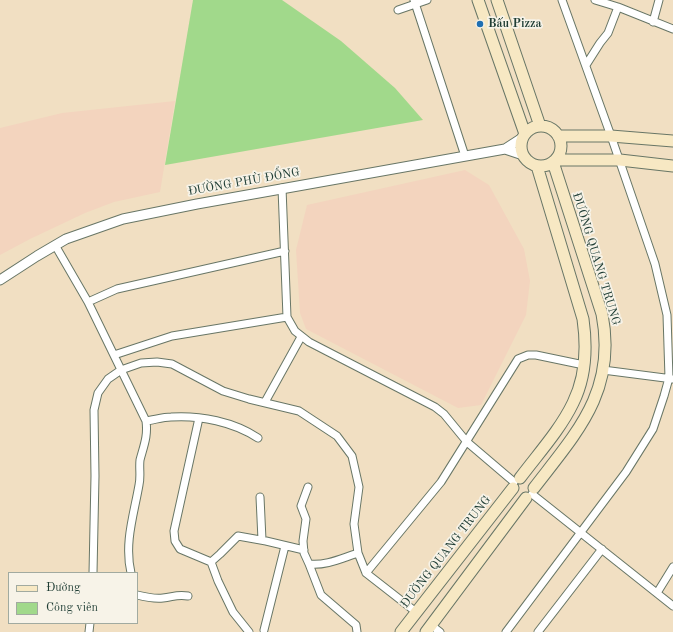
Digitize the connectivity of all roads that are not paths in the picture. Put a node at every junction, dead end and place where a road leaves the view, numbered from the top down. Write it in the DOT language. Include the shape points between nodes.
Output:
graph roads {
  1 [pos="427,0"];
  2 [pos="478,0"];
  3 [pos="497,0"];
  4 [pos="562,0"];
  5 [pos="595,0"];
  6 [pos="659,0"];
  7 [pos="415,2"];
  8 [pos="618,7"];
  9 [pos="398,10"];
  10 [pos="653,22"];
  11 [pos="673,29"];
  12 [pos="586,65"];
  13 [pos="540,126"];
  14 [pos="524,136"];
  15 [pos="558,136"];
  16 [pos="611,136"];
  17 [pos="673,141"];
  18 [pos="505,148"];
  19 [pos="523,155"];
  20 [pos="465,156"];
  21 [pos="620,160"];
  22 [pos="554,161"];
  23 [pos="537,166"];
  24 [pos="673,166"];
  25 [pos="282,188"];
  26 [pos="55,245"];
  27 [pos="285,251"];
  28 [pos="0,280"];
  29 [pos="88,302"];
  30 [pos="288,317"];
  31 [pos="301,336"];
  32 [pos="114,355"];
  33 [pos="584,365"];
  34 [pos="121,370"];
  35 [pos="603,370"];
  36 [pos="671,378"];
  37 [pos="265,402"];
  38 [pos="199,418"];
  39 [pos="146,421"];
  40 [pos="258,438"];
  41 [pos="467,442"];
  42 [pos="516,483"];
  43 [pos="308,488"];
  44 [pos="531,494"];
  45 [pos="260,497"];
  46 [pos="580,532"];
  47 [pos="262,540"];
  48 [pos="285,546"];
  49 [pos="304,550"];
  50 [pos="602,550"];
  51 [pos="358,553"];
  52 [pos="211,562"];
  53 [pos="309,564"];
  54 [pos="673,567"];
  55 [pos="93,572"];
  56 [pos="131,572"];
  57 [pos="366,573"];
  58 [pos="657,593"];
  59 [pos="138,595"];
  60 [pos="188,596"];
  61 [pos="673,606"];
  62 [pos="416,612"];
  63 [pos="428,628"];
  64 [pos="264,630"];
  65 [pos="249,632"];
  66 [pos="357,632"];
  67 [pos="401,632"];
  68 [pos="440,632"];
  69 [pos="506,632"];
  70 [pos="538,632"];
  1 -- 7 [label="street"];
  2 -- 14 [label="main road"];
  3 -- 13 [label="main road"];
  4 -- 12 [label="street"];
  5 -- 8 [label="street"];
  6 -- 10 [label="street"];
  7 -- 9 [label="street"];
  7 -- 20 [label="street"];
  8 -- 10 [label="street"];
  8 -- 12 [label="street" via="608,33"];
  10 -- 11 [label="street"];
  12 -- 16 [label="street"];
  13 -- 14 [label="main road" via="529,130"];
  13 -- 15 [label="main road" via="550,129"];
  14 -- 18 [label="street, ĐƯỜNG PHÙ ĐỔNG"];
  14 -- 19 [label="main road" via="521,147"];
  15 -- 16 [label="main road"];
  15 -- 22 [label="main road" via="561,148"];
  16 -- 17 [label="main road"];
  16 -- 21 [label="street"];
  18 -- 19 [label="street"];
  18 -- 20 [label="street, ĐƯỜNG PHÙ ĐỔNG"];
  19 -- 23 [label="main road"];
  20 -- 25 [label="street, ĐƯỜNG PHÙ ĐỔNG"];
  21 -- 22 [label="main road"];
  21 -- 24 [label="main road"];
  21 -- 36 [label="street" via="661,287 667,314"];
  22 -- 23 [label="main road" via="546,166"];
  22 -- 35 [label="main road, ĐƯỜNG QUANG TRUNG" via="602,314 606,332"];
  23 -- 33 [label="main road, ĐƯỜNG QUANG TRUNG" via="584,319"];
  25 -- 26 [label="street, ĐƯỜNG PHÙ ĐỔNG" via="123,219"];
  25 -- 27 [label="street"];
  26 -- 28 [label="street, ĐƯỜNG PHÙ ĐỔNG"];
  26 -- 29 [label="street"];
  27 -- 29 [label="street" via="117,289"];
  27 -- 30 [label="street"];
  29 -- 32 [label="street"];
  30 -- 31 [label="street" via="295,332"];
  30 -- 32 [label="street" via="172,336"];
  31 -- 37 [label="street"];
  31 -- 41 [label="street" via="435,407"];
  32 -- 34 [label="street"];
  33 -- 41 [label="street" via="528,355 518,359"];
  33 -- 42 [label="main road, ĐƯỜNG QUANG TRUNG" via="580,388 573,403 562,422"];
  34 -- 37 [label="street" via="141,363 172,364 223,391"];
  34 -- 39 [label="street"];
  34 -- 55 [label="street" via="108,379 98,393 94,410"];
  35 -- 36 [label="street"];
  35 -- 44 [label="main road, ĐƯỜNG QUANG TRUNG" via="590,412"];
  36 -- 46 [label="street" via="653,429 626,472"];
  37 -- 51 [label="street" via="299,411 337,436 352,456 359,487 354,524"];
  38 -- 39 [label="street" via="171,417"];
  38 -- 40 [label="street" via="222,423"];
  38 -- 52 [label="street" via="174,531 180,549"];
  39 -- 56 [label="street" via="148,432 140,461 140,483 128,544"];
  41 -- 42 [label="street"];
  41 -- 57 [label="street" via="441,482"];
  42 -- 44 [label="main road" via="513,491 517,496 523,499"];
  42 -- 44 [label="main road" via="523,477 530,480 533,485"];
  42 -- 62 [label="main road, ĐƯỜNG QUANG TRUNG"];
  43 -- 49 [label="street" via="301,506 306,519"];
  44 -- 46 [label="street"];
  44 -- 63 [label="main road, ĐƯỜNG QUANG TRUNG"];
  45 -- 47 [label="street"];
  46 -- 50 [label="street"];
  46 -- 69 [label="street"];
  47 -- 48 [label="street"];
  47 -- 52 [label="street" via="238,536"];
  48 -- 49 [label="street"];
  48 -- 64 [label="street"];
  49 -- 53 [label="street"];
  50 -- 58 [label="street"];
  50 -- 70 [label="street"];
  51 -- 53 [label="street" via="327,564"];
  51 -- 57 [label="street"];
  52 -- 65 [label="street" via="234,612"];
  53 -- 66 [label="street" via="321,595 356,625"];
  54 -- 58 [label="street"];
  57 -- 62 [label="street"];
  58 -- 61 [label="street"];
  59 -- 60 [label="street" via="162,598 178,594"];
  62 -- 67 [label="main road, ĐƯỜNG QUANG TRUNG"];
  63 -- 68 [label="street"];
}
